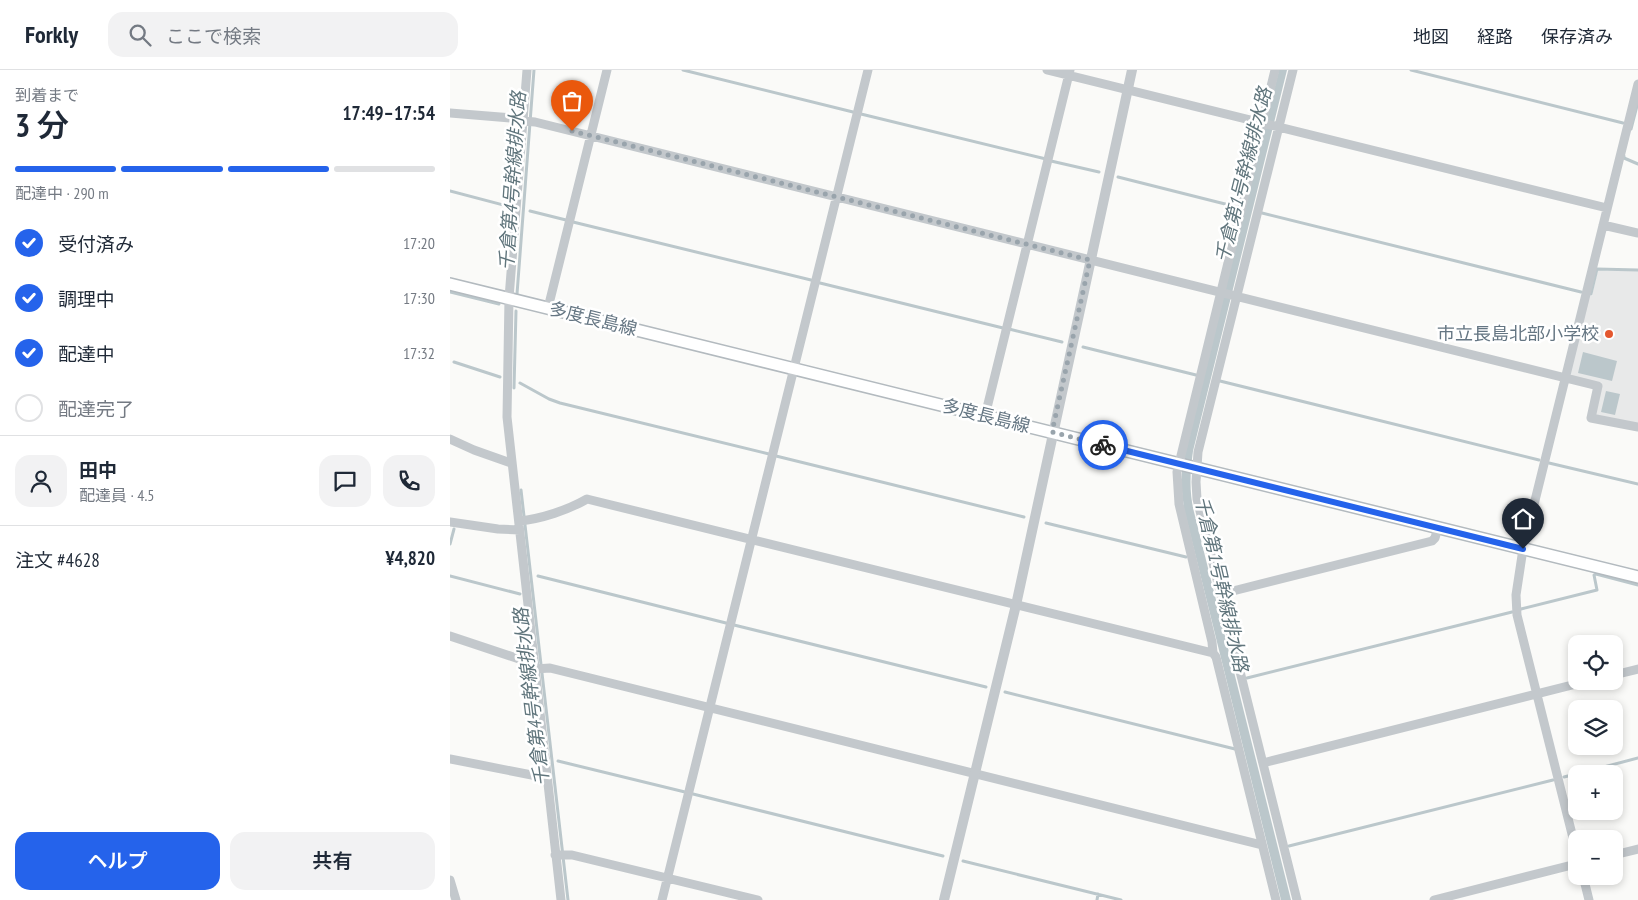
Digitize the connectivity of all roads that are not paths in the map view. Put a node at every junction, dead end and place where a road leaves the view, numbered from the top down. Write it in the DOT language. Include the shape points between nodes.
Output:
graph roads {
  1 [pos="527,70"];
  2 [pos="607,70"];
  3 [pos="868,70"];
  4 [pos="1046,70"];
  5 [pos="1132,70"];
  6 [pos="1275,70"];
  7 [pos="1293,70"];
  8 [pos="1069,73"];
  9 [pos="1638,84"];
  10 [pos="1127,90"];
  11 [pos="1637,95"];
  12 [pos="450,113"];
  13 [pos="527,121"];
  14 [pos="1263,124"];
  15 [pos="1278,127"];
  16 [pos="590,136"];
  17 [pos="836,197"];
  18 [pos="1607,208"];
  19 [pos="1603,225"];
  20 [pos="1638,233"];
  21 [pos="1027,244"];
  22 [pos="1090,260"];
  23 [pos="450,284"];
  24 [pos="1221,293"];
  25 [pos="1236,296"];
  26 [pos="509,298"];
  27 [pos="548,308"];
  28 [pos="794,369"];
  29 [pos="1565,378"];
  30 [pos="985,416"];
  31 [pos="1638,427"];
  32 [pos="1052,432"];
  33 [pos="450,439"];
  34 [pos="511,463"];
  35 [pos="1179,464"];
  36 [pos="1195,468"];
  37 [pos="450,522"];
  38 [pos="523,523"];
  39 [pos="1438,527"];
  40 [pos="752,540"];
  41 [pos="1523,549"];
  42 [pos="1638,577"];
  43 [pos="1221,594"];
  44 [pos="1016,604"];
  45 [pos="450,636"];
  46 [pos="1213,653"];
  47 [pos="536,667"];
  48 [pos="1638,669"];
  49 [pos="1623,673"];
  50 [pos="1568,686"];
  51 [pos="1537,694"];
  52 [pos="709,708"];
  53 [pos="450,759"];
  54 [pos="1263,763"];
  55 [pos="975,774"];
  56 [pos="547,778"];
  57 [pos="1571,830"];
  58 [pos="1262,845"];
  59 [pos="1638,849"];
  60 [pos="1623,853"];
  61 [pos="561,855"];
  62 [pos="1568,866"];
  63 [pos="668,878"];
  64 [pos="450,880"];
  65 [pos="1585,885"];
  66 [pos="456,900"];
  67 [pos="561,900"];
  68 [pos="662,900"];
  69 [pos="758,900"];
  70 [pos="944,900"];
  71 [pos="1276,900"];
  72 [pos="1297,900"];
  73 [pos="1434,900"];
  74 [pos="1589,900"];
  1 -- 13 [label="street"];
  2 -- 16 [label="street"];
  3 -- 17 [label="street"];
  4 -- 8 [label="street"];
  5 -- 10 [label="street"];
  6 -- 14 [label="street"];
  7 -- 15 [label="street"];
  8 -- 10 [label="street"];
  8 -- 21 [label="street"];
  9 -- 11 [label="street"];
  10 -- 14 [label="street"];
  10 -- 22 [label="street"];
  11 -- 18 [label="street"];
  12 -- 13 [label="street"];
  13 -- 16 [label="street"];
  13 -- 26 [label="street"];
  14 -- 15 [label="street"];
  14 -- 24 [label="street"];
  15 -- 18 [label="street"];
  15 -- 25 [label="street"];
  16 -- 17 [label="street"];
  16 -- 27 [label="street"];
  17 -- 21 [label="street"];
  17 -- 28 [label="street"];
  18 -- 19 [label="street"];
  19 -- 20 [label="street"];
  19 -- 29 [label="street"];
  21 -- 22 [label="street"];
  21 -- 30 [label="street"];
  22 -- 24 [label="street"];
  22 -- 32 [label="street"];
  23 -- 26 [label="main road, 多度長島線"];
  24 -- 25 [label="street"];
  24 -- 35 [label="street"];
  25 -- 29 [label="street"];
  25 -- 36 [label="street"];
  26 -- 27 [label="main road, 多度長島線"];
  26 -- 34 [label="street" via="506,416"];
  27 -- 28 [label="main road, 多度長島線"];
  28 -- 30 [label="main road, 多度長島線"];
  28 -- 40 [label="street"];
  29 -- 31 [label="street" via="1598,386 1591,418"];
  29 -- 41 [label="street"];
  30 -- 32 [label="main road, 多度長島線"];
  32 -- 35 [label="main road, 多度長島線"];
  32 -- 44 [label="street"];
  33 -- 34 [label="street"];
  34 -- 38 [label="street"];
  35 -- 36 [label="main road, 多度長島線"];
  35 -- 46 [label="street" via="1179,504"];
  36 -- 39 [label="main road, 多度長島線"];
  36 -- 43 [label="street" via="1197,499"];
  37 -- 38 [label="street" via="498,530"];
  38 -- 40 [label="street" via="587,499"];
  38 -- 47 [label="street"];
  39 -- 41 [label="main road, 多度長島線"];
  39 -- 43 [label="street" via="1432,542"];
  40 -- 44 [label="street"];
  40 -- 52 [label="street"];
  41 -- 42 [label="main road, 多度長島線"];
  41 -- 51 [label="street" via="1516,595 1517,614"];
  43 -- 54 [label="street"];
  44 -- 46 [label="street"];
  44 -- 55 [label="street"];
  45 -- 47 [label="street"];
  46 -- 58 [label="street"];
  47 -- 52 [label="street"];
  47 -- 56 [label="street"];
  48 -- 49 [label="street"];
  50 -- 51 [label="street"];
  51 -- 54 [label="street"];
  51 -- 57 [label="street"];
  52 -- 55 [label="street"];
  52 -- 63 [label="street"];
  53 -- 56 [label="street"];
  54 -- 72 [label="street"];
  55 -- 58 [label="street"];
  55 -- 70 [label="street"];
  56 -- 61 [label="street"];
  58 -- 71 [label="street"];
  59 -- 60 [label="street"];
  61 -- 63 [label="street" via="572,854"];
  61 -- 67 [label="street"];
  62 -- 73 [label="street"];
  63 -- 68 [label="street"];
  63 -- 69 [label="street"];
  64 -- 66 [label="street"];
  65 -- 74 [label="street"];
}
